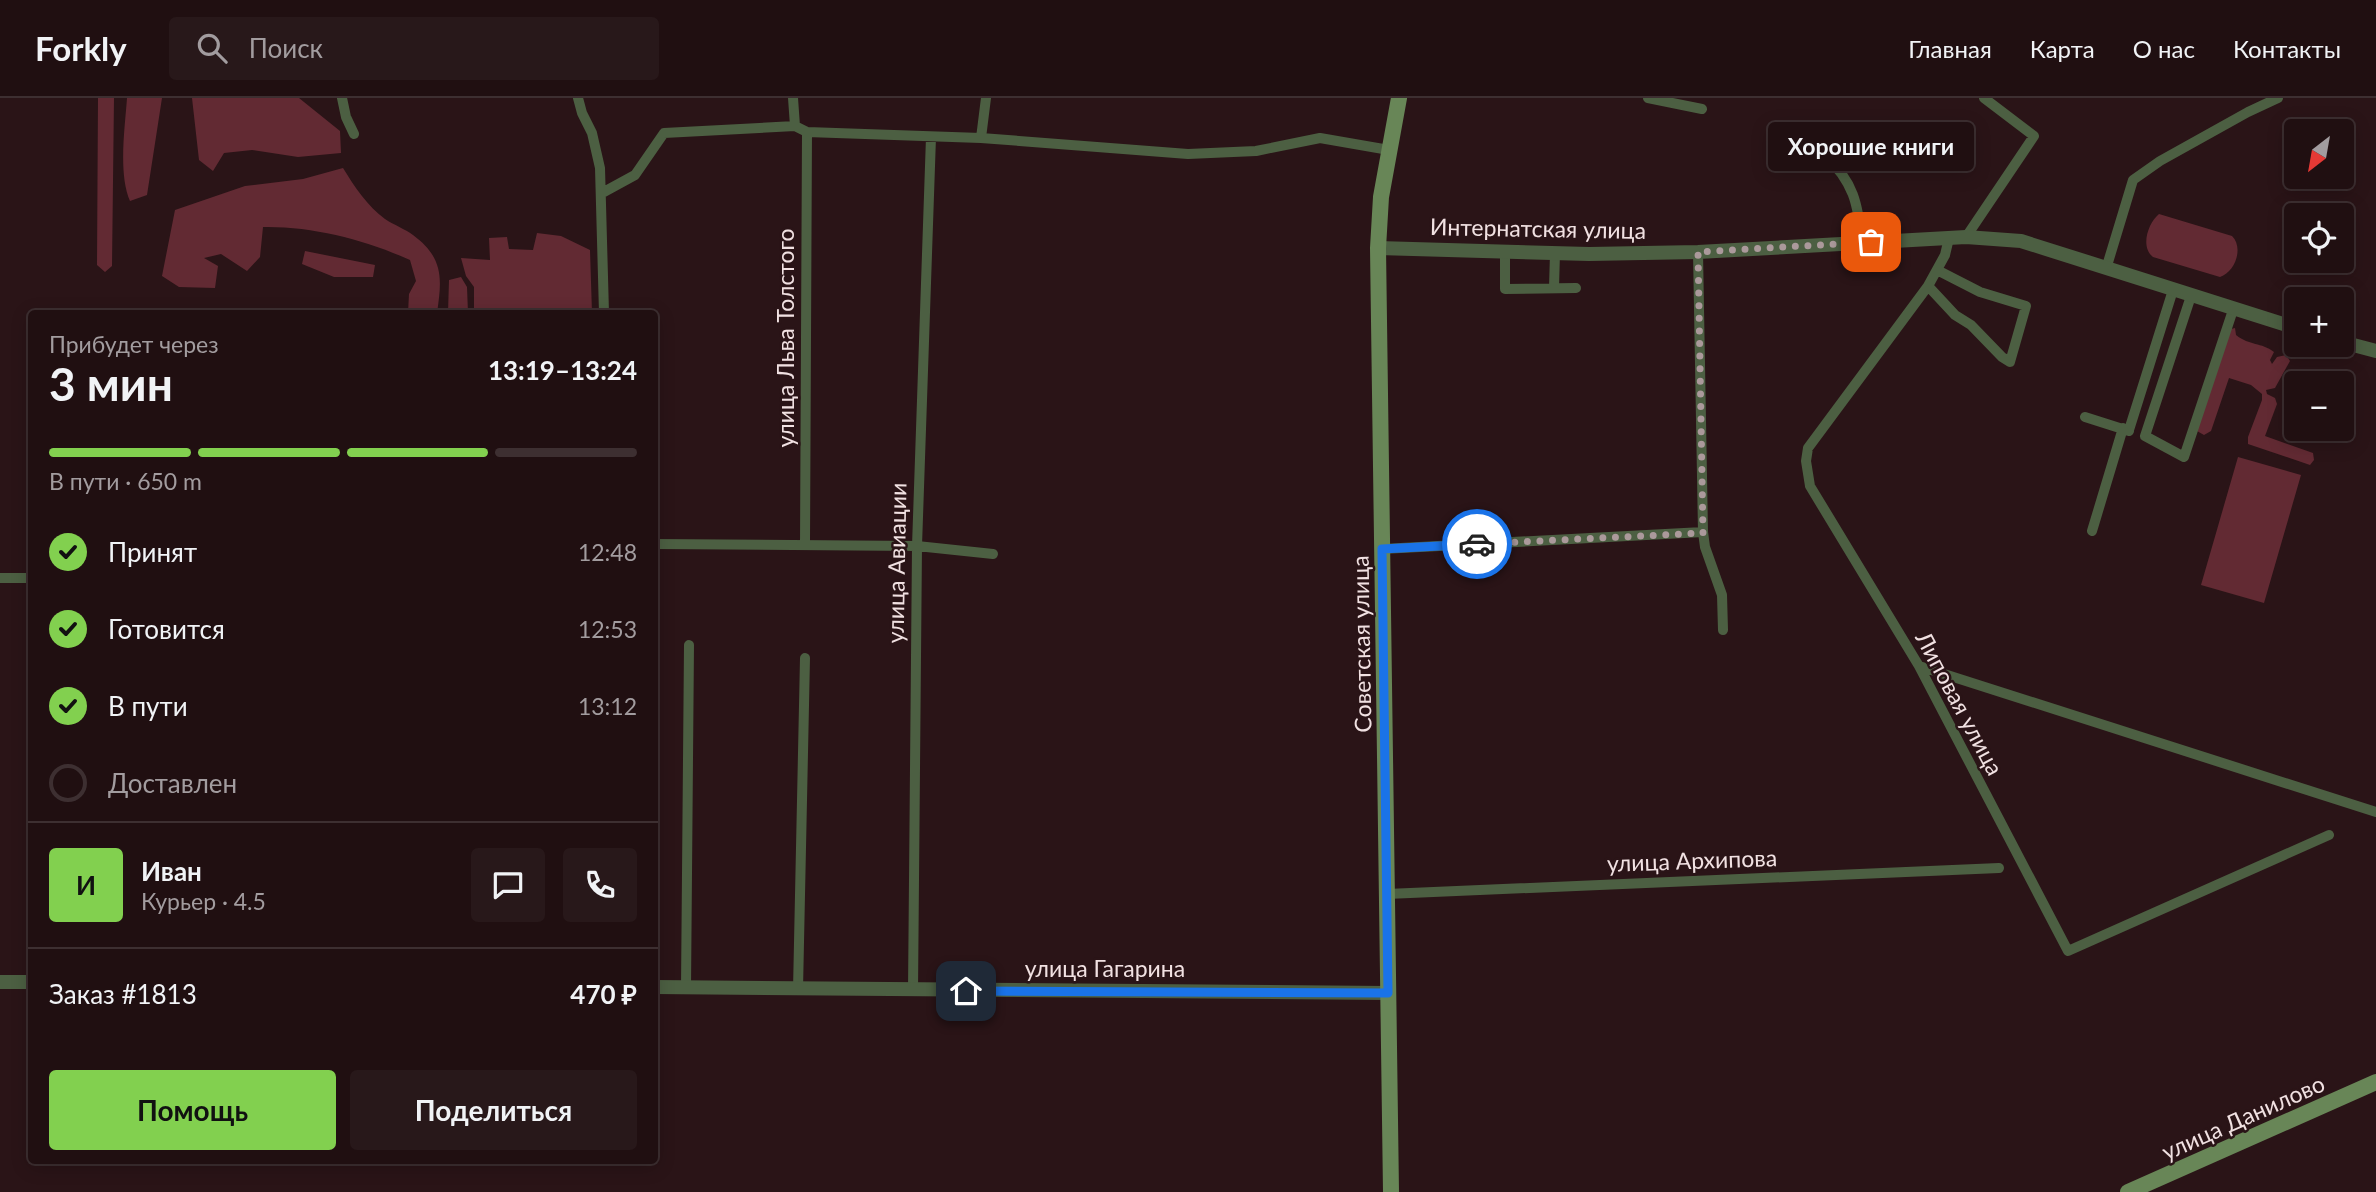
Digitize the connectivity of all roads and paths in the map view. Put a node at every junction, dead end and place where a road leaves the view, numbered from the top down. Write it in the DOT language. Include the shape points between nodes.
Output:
graph roads {
  1 [pos="342,98"];
  2 [pos="578,98"];
  3 [pos="793,98"];
  4 [pos="986,98"];
  5 [pos="1399,98"];
  6 [pos="1648,98"];
  7 [pos="1984,98"];
  8 [pos="2278,98"];
  9 [pos="1702,109"];
  10 [pos="795,126"];
  11 [pos="807,132"];
  12 [pos="354,134"];
  13 [pos="931,136"];
  14 [pos="981,138"];
  15 [pos="1390,150"];
  16 [pos="1824,154"];
  17 [pos="602,193"];
  18 [pos="1966,237"];
  19 [pos="1949,238"];
  20 [pos="1862,243"];
  21 [pos="1378,248"];
  22 [pos="1506,252"];
  23 [pos="1698,252"];
  24 [pos="1555,253"];
  25 [pos="2106,269"];
  26 [pos="1937,270"];
  27 [pos="1928,286"];
  28 [pos="1554,288"];
  29 [pos="1576,288"];
  30 [pos="2173,290"];
  31 [pos="2191,296"];
  32 [pos="604,310"];
  33 [pos="2233,310"];
  34 [pos="2284,325"];
  35 [pos="2354,346"];
  36 [pos="2376,352"];
  37 [pos="2085,417"];
  38 [pos="2126,429"];
  39 [pos="2145,436"];
  40 [pos="2092,531"];
  41 [pos="1703,533"];
  42 [pos="658,544"];
  43 [pos="805,544"];
  44 [pos="917,546"];
  45 [pos="1382,549"];
  46 [pos="993,554"];
  47 [pos="0,578"];
  48 [pos="28,578"];
  49 [pos="1723,630"];
  50 [pos="689,645"];
  51 [pos="805,658"];
  52 [pos="1919,666"];
  53 [pos="2376,811"];
  54 [pos="2329,835"];
  55 [pos="1999,868"];
  56 [pos="1387,894"];
  57 [pos="0,982"];
  58 [pos="28,982"];
  59 [pos="658,987"];
  60 [pos="686,988"];
  61 [pos="798,990"];
  62 [pos="913,991"];
  63 [pos="1388,993"];
  64 [pos="2376,1082"];
  65 [pos="1391,1192"];
  66 [pos="2128,1192"];
  1 -- 12 [label="street"];
  2 -- 17 [label="street" via="592,133"];
  3 -- 10 [label="street"];
  4 -- 14 [label="street"];
  5 -- 15 [label="main road, Советская улица"];
  6 -- 9 [label="street"];
  7 -- 18 [label="street" via="2034,136"];
  8 -- 25 [label="street" via="2133,180"];
  10 -- 11 [label="street"];
  10 -- 17 [label="street" via="664,133 635,175"];
  11 -- 13 [label="street"];
  11 -- 43 [label="street, улица Льва Толстого"];
  13 -- 14 [label="street"];
  13 -- 44 [label="street, улица Авиации"];
  14 -- 15 [label="street" via="1188,154 1256,151 1320,138"];
  15 -- 21 [label="main road, Советская улица"];
  16 -- 20 [label="street" via="1849,185 1858,207"];
  17 -- 32 [label="street"];
  18 -- 19 [label="street, Интернатская улица"];
  18 -- 25 [label="street, Интернатская улица" via="2021,241"];
  19 -- 20 [label="street, Интернатская улица"];
  19 -- 26 [label="street, Липовая улица"];
  20 -- 23 [label="street, Интернатская улица"];
  21 -- 22 [label="street, Интернатская улица"];
  21 -- 45 [label="main road, Советская улица"];
  22 -- 24 [label="street, Интернатская улица"];
  22 -- 28 [label="street" via="1505,289"];
  23 -- 24 [label="street, Интернатская улица"];
  23 -- 41 [label="street"];
  24 -- 28 [label="street"];
  25 -- 30 [label="street, Интернатская улица"];
  26 -- 27 [label="street, Липовая улица"];
  26 -- 27 [label="street" via="1980,292 2026,306 2010,362"];
  27 -- 52 [label="street, Липовая улица" via="1808,448 1806,461 1810,486"];
  28 -- 29 [label="street"];
  30 -- 31 [label="street, Интернатская улица"];
  30 -- 38 [label="street"];
  31 -- 33 [label="street, Интернатская улица"];
  31 -- 39 [label="street"];
  33 -- 34 [label="street, Интернатская улица"];
  33 -- 39 [label="street" via="2184,457"];
  35 -- 36 [label="street"];
  37 -- 38 [label="street"];
  38 -- 39 [label="street"];
  38 -- 40 [label="street"];
  41 -- 45 [label="street"];
  41 -- 49 [label="street" via="1722,594"];
  42 -- 43 [label="street"];
  43 -- 44 [label="street"];
  44 -- 46 [label="street"];
  44 -- 62 [label="street, улица Авиации"];
  45 -- 56 [label="main road, Советская улица"];
  47 -- 48 [label="street"];
  50 -- 60 [label="street"];
  51 -- 61 [label="street"];
  52 -- 53 [label="street"];
  52 -- 54 [label="street, Липовая улица" via="2068,951"];
  55 -- 56 [label="street, улица Архипова"];
  56 -- 63 [label="main road, Советская улица"];
  57 -- 58 [label="street"];
  59 -- 60 [label="street, улица Гагарина"];
  60 -- 61 [label="street, улица Гагарина"];
  61 -- 62 [label="street, улица Гагарина"];
  62 -- 63 [label="street, улица Гагарина"];
  63 -- 65 [label="main road, Советская улица"];
  64 -- 66 [label="main road, улица Данилово"];
}
